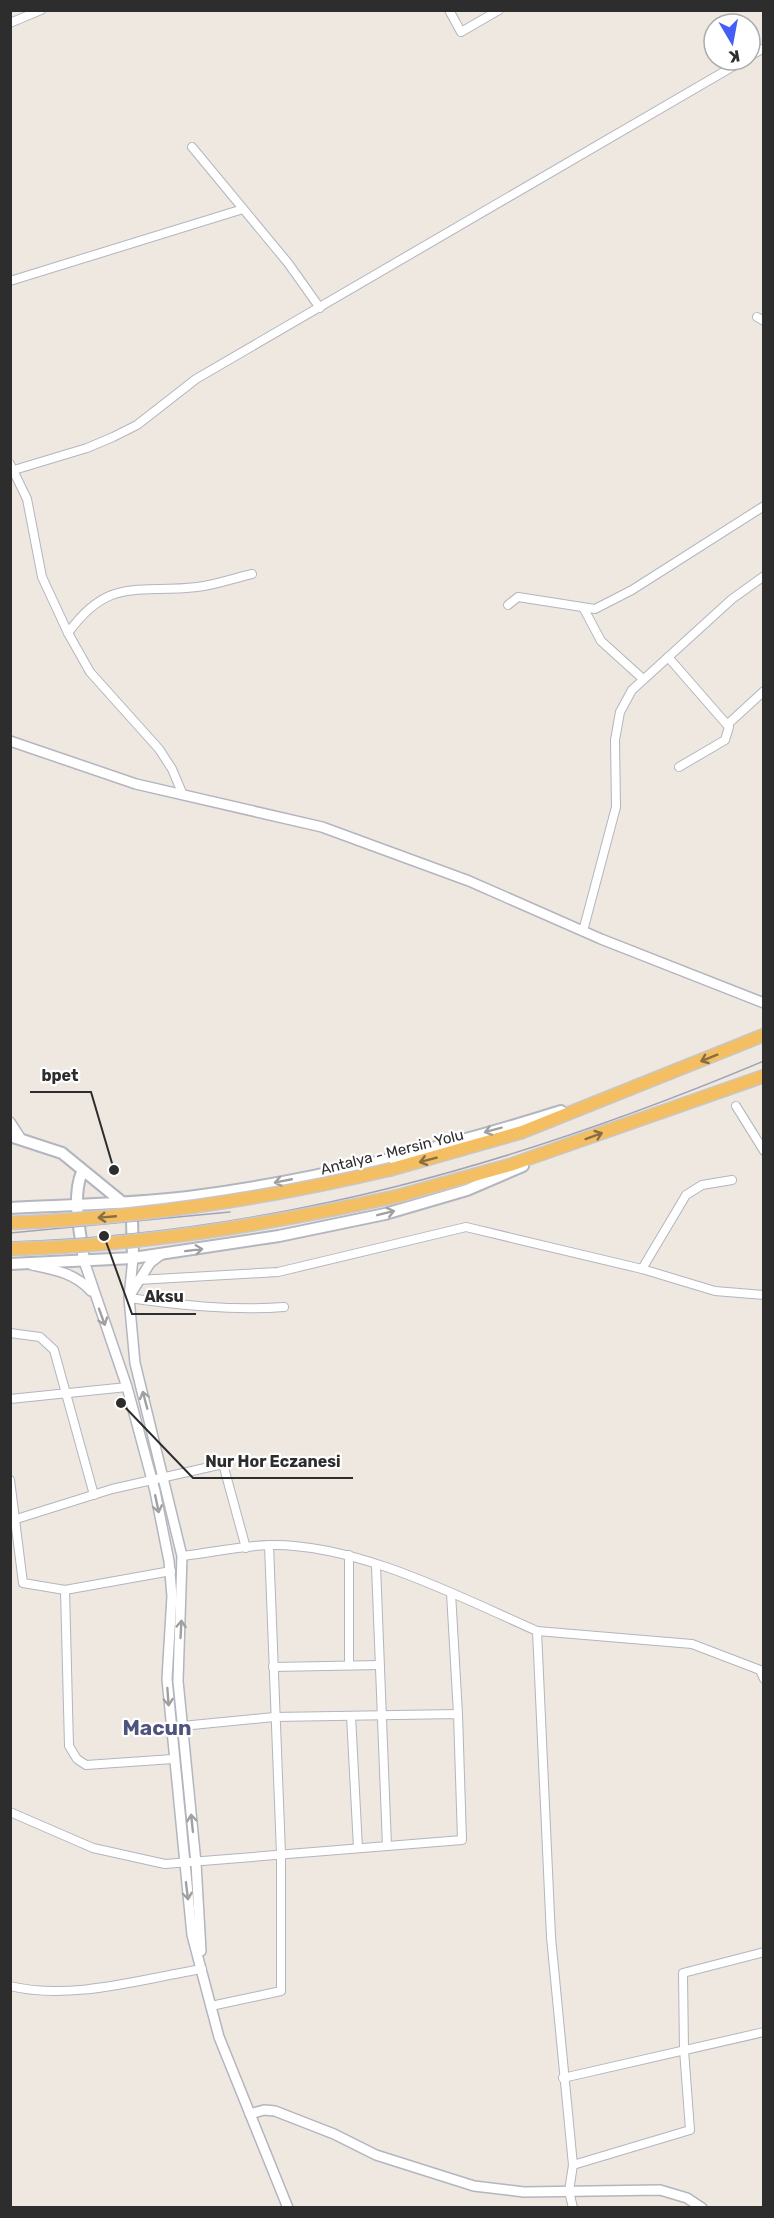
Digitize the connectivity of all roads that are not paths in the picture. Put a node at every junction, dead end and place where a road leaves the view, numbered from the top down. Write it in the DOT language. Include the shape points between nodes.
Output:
graph roads {
  1 [pos="41,10"];
  2 [pos="449,10"];
  3 [pos="499,10"];
  4 [pos="10,23"];
  5 [pos="723,72"];
  6 [pos="192,147"];
  7 [pos="243,209"];
  8 [pos="10,281"];
  9 [pos="320,308"];
  10 [pos="12,467"];
  11 [pos="764,506"];
  12 [pos="252,574"];
  13 [pos="764,576"];
  14 [pos="508,605"];
  15 [pos="584,609"];
  16 [pos="68,633"];
  17 [pos="668,657"];
  18 [pos="643,679"];
  19 [pos="764,691"];
  20 [pos="728,724"];
  21 [pos="10,741"];
  22 [pos="679,767"];
  23 [pos="183,795"];
  24 [pos="583,931"];
  25 [pos="764,1003"];
  26 [pos="764,1035"];
  27 [pos="764,1076"];
  28 [pos="650,1083"];
  29 [pos="736,1106"];
  30 [pos="10,1122"];
  31 [pos="16,1137"];
  32 [pos="567,1146"];
  33 [pos="764,1151"];
  34 [pos="82,1172"];
  35 [pos="732,1180"];
  36 [pos="122,1202"];
  37 [pos="78,1205"];
  38 [pos="10,1208"];
  39 [pos="10,1223"];
  40 [pos="10,1249"];
  41 [pos="162,1254"];
  42 [pos="133,1258"];
  43 [pos="84,1261"];
  44 [pos="10,1264"];
  45 [pos="23,1264"];
  46 [pos="642,1269"];
  47 [pos="138,1280"];
  48 [pos="94,1295"];
  49 [pos="764,1295"];
  50 [pos="129,1298"];
  51 [pos="284,1307"];
  52 [pos="10,1333"];
  53 [pos="127,1387"];
  54 [pos="66,1394"];
  55 [pos="10,1400"];
  56 [pos="165,1478"];
  57 [pos="10,1480"];
  58 [pos="152,1480"];
  59 [pos="94,1495"];
  60 [pos="12,1521"];
  61 [pos="269,1545"];
  62 [pos="246,1548"];
  63 [pos="349,1555"];
  64 [pos="182,1556"];
  65 [pos="376,1566"];
  66 [pos="171,1570"];
  67 [pos="65,1590"];
  68 [pos="451,1593"];
  69 [pos="537,1631"];
  70 [pos="349,1665"];
  71 [pos="379,1665"];
  72 [pos="273,1667"];
  73 [pos="764,1679"];
  74 [pos="458,1714"];
  75 [pos="351,1716"];
  76 [pos="380,1716"];
  77 [pos="274,1718"];
  78 [pos="182,1726"];
  79 [pos="173,1759"];
  80 [pos="10,1812"];
  81 [pos="387,1846"];
  82 [pos="358,1848"];
  83 [pos="281,1854"];
  84 [pos="196,1863"];
  85 [pos="184,1864"];
  86 [pos="764,1952"];
  87 [pos="202,1967"];
  88 [pos="10,1986"];
  89 [pos="211,2006"];
  90 [pos="764,2032"];
  91 [pos="684,2050"];
  92 [pos="563,2078"];
  93 [pos="250,2114"];
  94 [pos="573,2165"];
  95 [pos="569,2191"];
  96 [pos="288,2208"];
  97 [pos="573,2208"];
  98 [pos="702,2208"];
  1 -- 4 [label="street"];
  2 -- 3 [label="street" via="461,32"];
  5 -- 9 [label="street"];
  6 -- 7 [label="street"];
  7 -- 8 [label="street"];
  7 -- 9 [label="street"];
  9 -- 10 [label="street" via="196,379 137,425 87,448"];
  10 -- 16 [label="street" via="27,499 42,577"];
  11 -- 15 [label="street" via="614,600 595,609"];
  12 -- 16 [label="street" via="195,587 122,590 94,604"];
  13 -- 17 [label="street" via="732,599"];
  14 -- 15 [label="street" via="518,597"];
  15 -- 18 [label="street" via="601,641"];
  16 -- 23 [label="street" via="90,672 159,749"];
  17 -- 18 [label="street"];
  17 -- 20 [label="street"];
  18 -- 24 [label="street" via="620,712 615,740 616,807"];
  19 -- 20 [label="street"];
  20 -- 22 [label="street" via="725,740"];
  21 -- 23 [label="street" via="136,784"];
  23 -- 24 [label="street" via="322,827 469,881"];
  24 -- 25 [label="street"];
  26 -- 28 [label="highway, Antalya - Mersin Yolu, one-way"];
  32 -- 27 [label="highway, one-way"];
  28 -- 36 [label="main road, one-way" via="536,1119 347,1168 189,1196"];
  28 -- 39 [label="highway, Antalya - Mersin Yolu, one-way, bridge" via="522,1132 392,1169 278,1195 118,1216"];
  29 -- 33 [label="street"];
  30 -- 31 [label="street"];
  31 -- 34 [label="main road" via="62,1153"];
  32 -- 40 [label="highway, bridge" via="398,1196 217,1231 110,1244"];
  41 -- 32 [label="main road, one-way" via="385,1214 467,1190"];
  34 -- 36 [label="main road"];
  34 -- 37 [label="main road"];
  35 -- 46 [label="street" via="702,1185 686,1195"];
  36 -- 37 [label="main road"];
  36 -- 42 [label="main road" via="132,1220"];
  37 -- 38 [label="main road"];
  37 -- 43 [label="main road"];
  41 -- 42 [label="main road"];
  41 -- 47 [label="street"];
  42 -- 43 [label="main road"];
  42 -- 50 [label="street"];
  43 -- 45 [label="main road"];
  43 -- 48 [label="street"];
  44 -- 45 [label="main road"];
  45 -- 48 [label="street" via="64,1272 82,1281"];
  46 -- 47 [label="street" via="466,1227 278,1272"];
  46 -- 49 [label="street" via="715,1291"];
  47 -- 50 [label="street"];
  48 -- 53 [label="street, one-way"];
  50 -- 51 [label="street" via="239,1309"];
  56 -- 50 [label="street, one-way" via="135,1363"];
  52 -- 54 [label="street" via="35,1336 49,1343"];
  53 -- 54 [label="street"];
  53 -- 58 [label="street"];
  54 -- 55 [label="street"];
  54 -- 59 [label="street"];
  56 -- 58 [label="street"];
  56 -- 62 [label="street" via="223,1464"];
  56 -- 64 [label="street"];
  57 -- 60 [label="street"];
  58 -- 59 [label="street"];
  58 -- 66 [label="street, one-way"];
  59 -- 60 [label="street"];
  60 -- 67 [label="street" via="23,1583"];
  61 -- 62 [label="street"];
  61 -- 63 [label="street"];
  61 -- 72 [label="street"];
  62 -- 64 [label="street"];
  63 -- 65 [label="street"];
  63 -- 70 [label="street"];
  78 -- 64 [label="street, one-way" via="178,1681"];
  65 -- 68 [label="street"];
  65 -- 71 [label="street"];
  66 -- 67 [label="street"];
  66 -- 79 [label="street, one-way" via="167,1678"];
  67 -- 79 [label="street" via="69,1746 73,1755 86,1765"];
  68 -- 69 [label="street"];
  68 -- 74 [label="street"];
  69 -- 73 [label="street" via="692,1644 760,1670"];
  69 -- 92 [label="street" via="546,1843"];
  70 -- 71 [label="street"];
  70 -- 72 [label="street"];
  71 -- 76 [label="street"];
  72 -- 77 [label="street"];
  74 -- 76 [label="street"];
  74 -- 81 [label="street" via="462,1840"];
  75 -- 76 [label="street"];
  75 -- 77 [label="street"];
  75 -- 82 [label="street"];
  76 -- 81 [label="street"];
  77 -- 78 [label="street"];
  77 -- 83 [label="street"];
  84 -- 78 [label="street, one-way"];
  79 -- 85 [label="street"];
  80 -- 85 [label="street" via="93,1848 165,1864"];
  81 -- 82 [label="street"];
  82 -- 83 [label="street"];
  83 -- 84 [label="street"];
  83 -- 89 [label="street" via="281,1991"];
  84 -- 85 [label="street"];
  84 -- 87 [label="street"];
  85 -- 87 [label="street, one-way" via="192,1935"];
  86 -- 91 [label="street" via="683,1973"];
  87 -- 88 [label="street" via="36,1993"];
  87 -- 89 [label="street"];
  89 -- 93 [label="street" via="219,2037"];
  90 -- 91 [label="street"];
  91 -- 92 [label="street"];
  91 -- 94 [label="street" via="690,2130"];
  92 -- 94 [label="street"];
  93 -- 95 [label="street" via="275,2111 376,2155 474,2186 524,2192"];
  93 -- 96 [label="street"];
  94 -- 95 [label="street"];
  95 -- 97 [label="street"];
  95 -- 98 [label="street" via="660,2190"];
}
